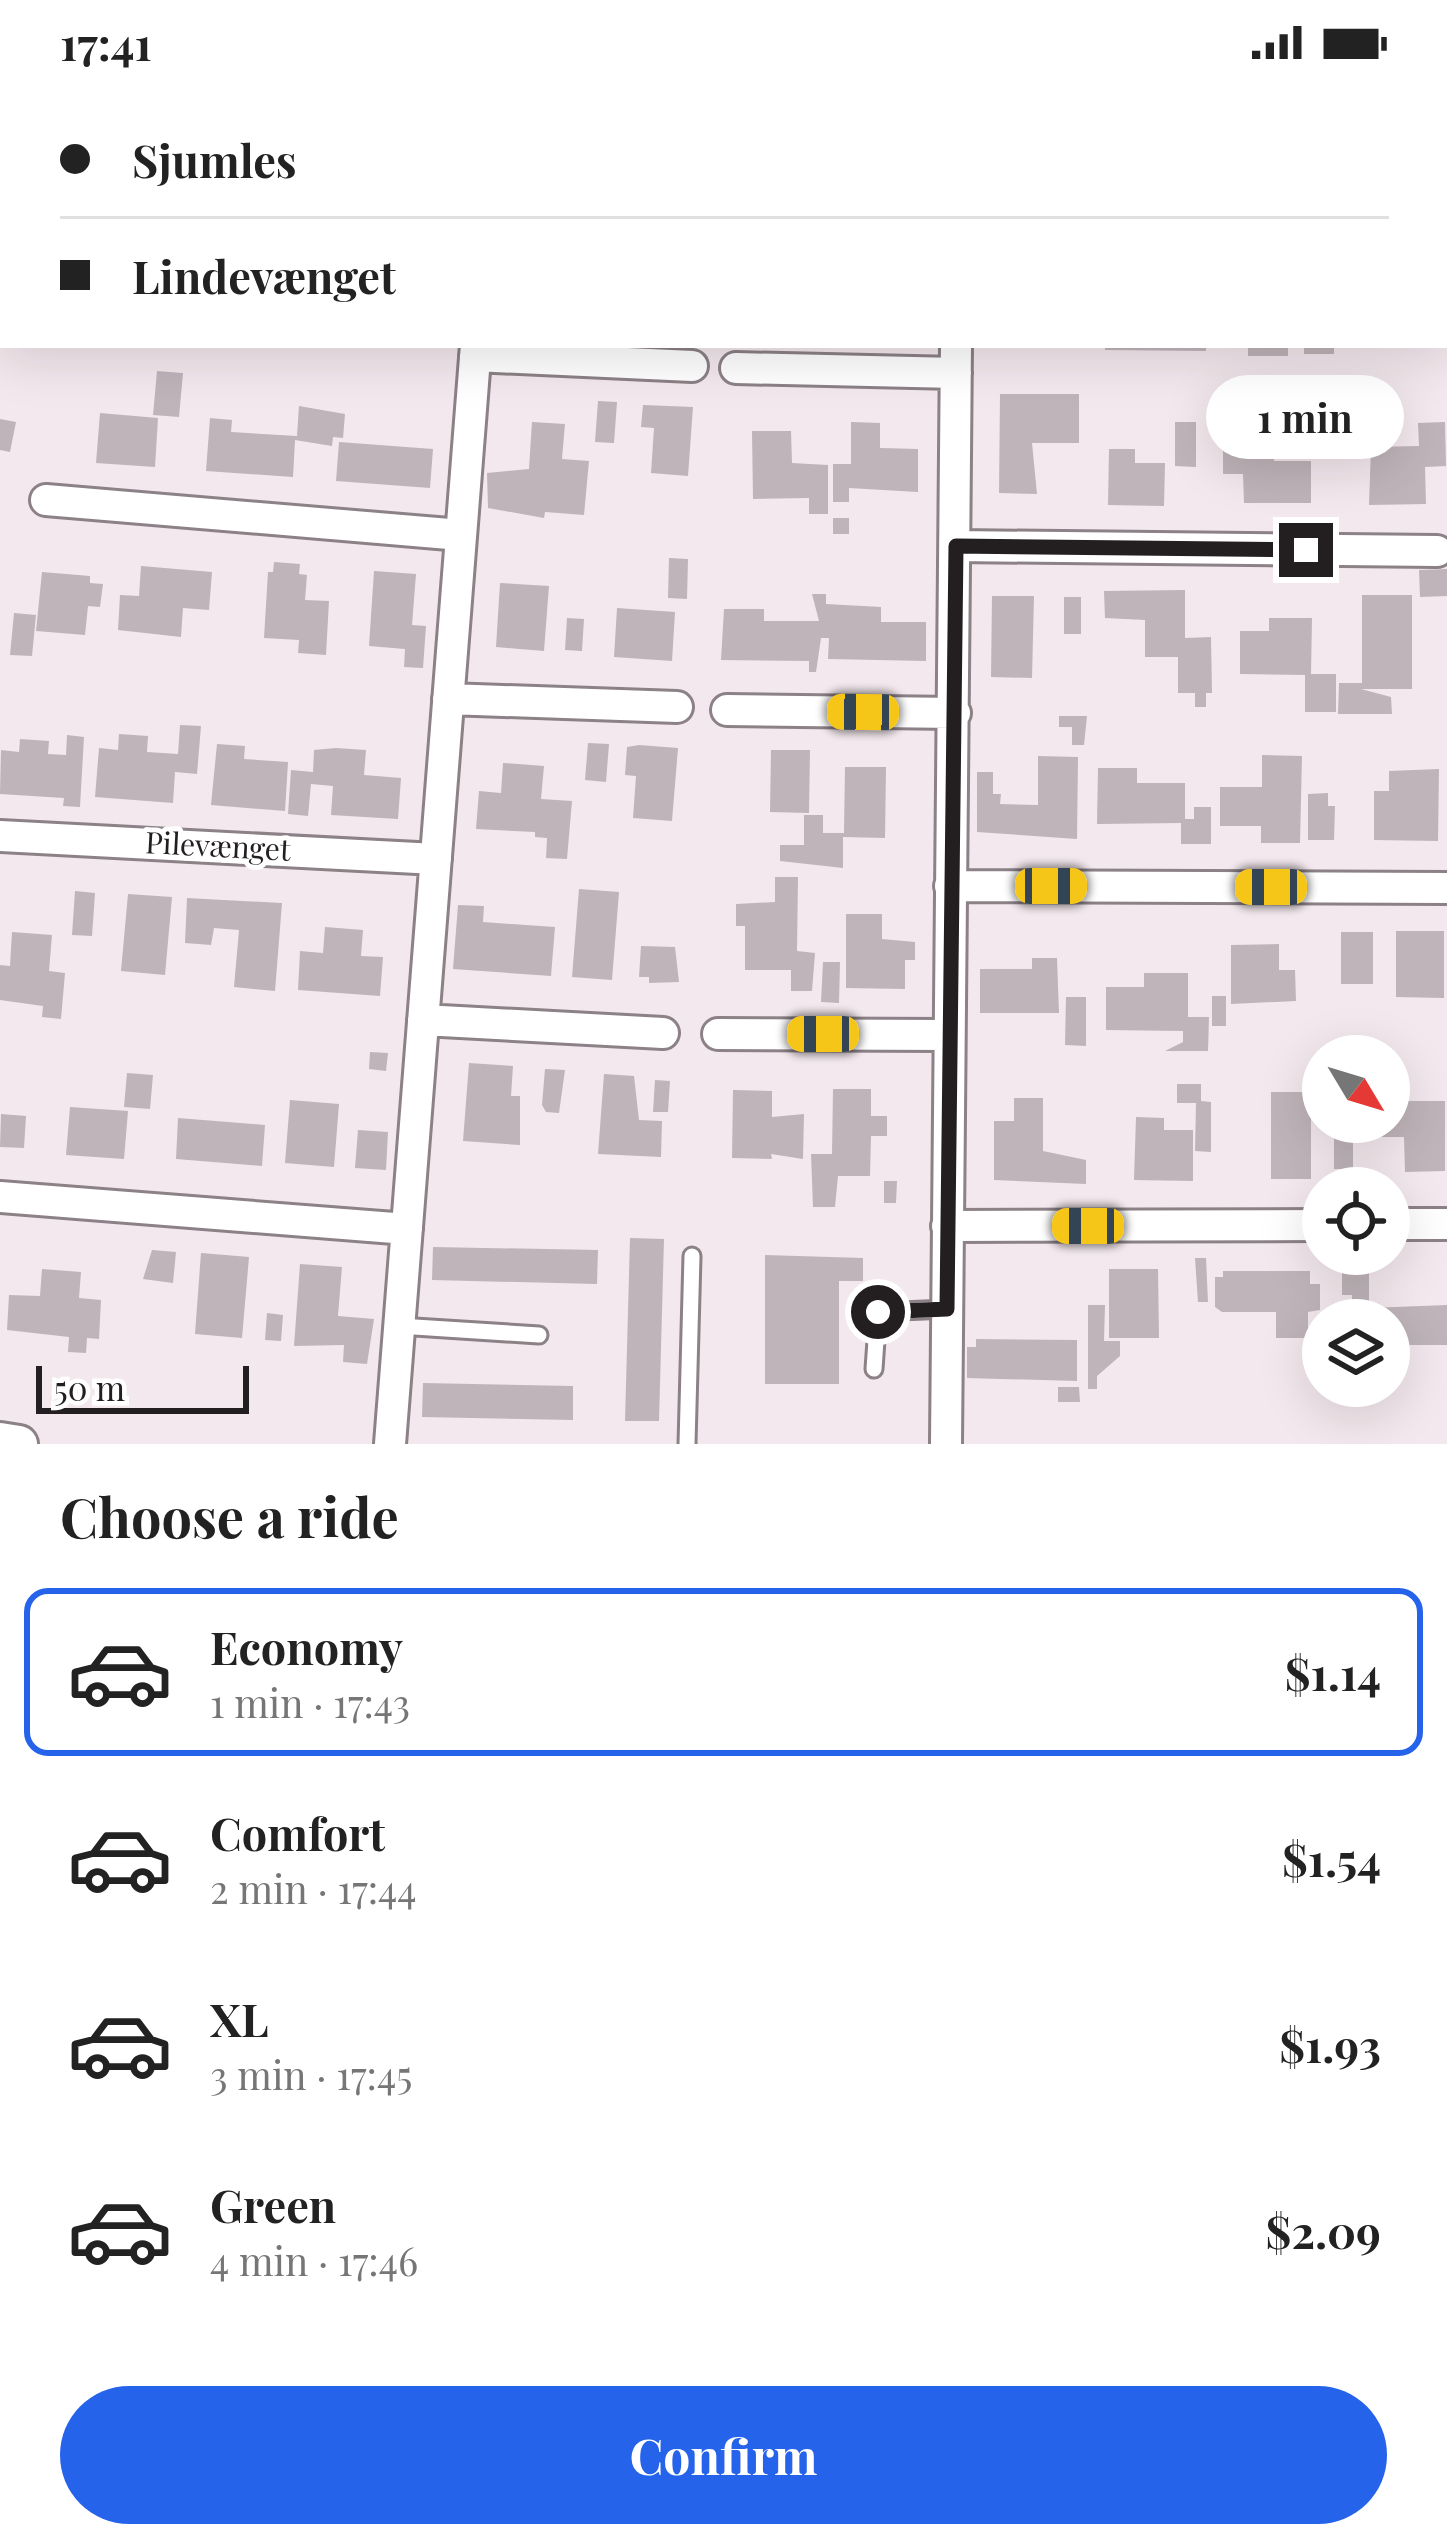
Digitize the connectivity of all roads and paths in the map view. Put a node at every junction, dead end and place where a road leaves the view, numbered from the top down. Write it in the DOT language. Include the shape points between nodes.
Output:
graph roads {
  1 [pos="475,351"];
  2 [pos="956,359"];
  3 [pos="692,366"];
  4 [pos="736,368"];
  5 [pos="46,500"];
  6 [pos="461,535"];
  7 [pos="956,546"];
  8 [pos="1437,551"];
  9 [pos="448,699"];
  10 [pos="677,707"];
  11 [pos="727,710"];
  12 [pos="955,713"];
  13 [pos="0,836"];
  14 [pos="436,859"];
  15 [pos="950,886"];
  16 [pos="1447,889"];
  17 [pos="423,1020"];
  18 [pos="663,1033"];
  19 [pos="718,1034"];
  20 [pos="947,1035"];
  21 [pos="0,1196"];
  22 [pos="1410,1224"];
  23 [pos="1447,1224"];
  24 [pos="1302,1225"];
  25 [pos="947,1226"];
  26 [pos="406,1229"];
  27 [pos="692,1256"];
  28 [pos="947,1309"];
  29 [pos="399,1326"];
  30 [pos="539,1335"];
  31 [pos="874,1369"];
  32 [pos="0,1441"];
  33 [pos="19,1444"];
  34 [pos="390,1444"];
  35 [pos="687,1444"];
  36 [pos="946,1444"];
  1 -- 3 [label="street"];
  1 -- 6 [label="street"];
  2 -- 4 [label="street"];
  2 -- 7 [label="street"];
  5 -- 6 [label="street"];
  6 -- 9 [label="street"];
  7 -- 8 [label="street"];
  7 -- 12 [label="street"];
  9 -- 10 [label="street"];
  9 -- 14 [label="street"];
  11 -- 12 [label="street"];
  12 -- 15 [label="street"];
  13 -- 14 [label="street, Pilevænget"];
  14 -- 17 [label="street"];
  15 -- 16 [label="street"];
  15 -- 20 [label="street"];
  17 -- 18 [label="street"];
  17 -- 26 [label="street"];
  19 -- 20 [label="street"];
  20 -- 25 [label="street"];
  21 -- 26 [label="street"];
  22 -- 23 [label="street"];
  24 -- 25 [label="street"];
  25 -- 28 [label="street"];
  26 -- 29 [label="street"];
  27 -- 35 [label="lane"];
  28 -- 31 [label="lane" via="878,1312"];
  28 -- 36 [label="street"];
  29 -- 30 [label="lane"];
  29 -- 34 [label="street"];
  32 -- 33 [label="street"];
}
